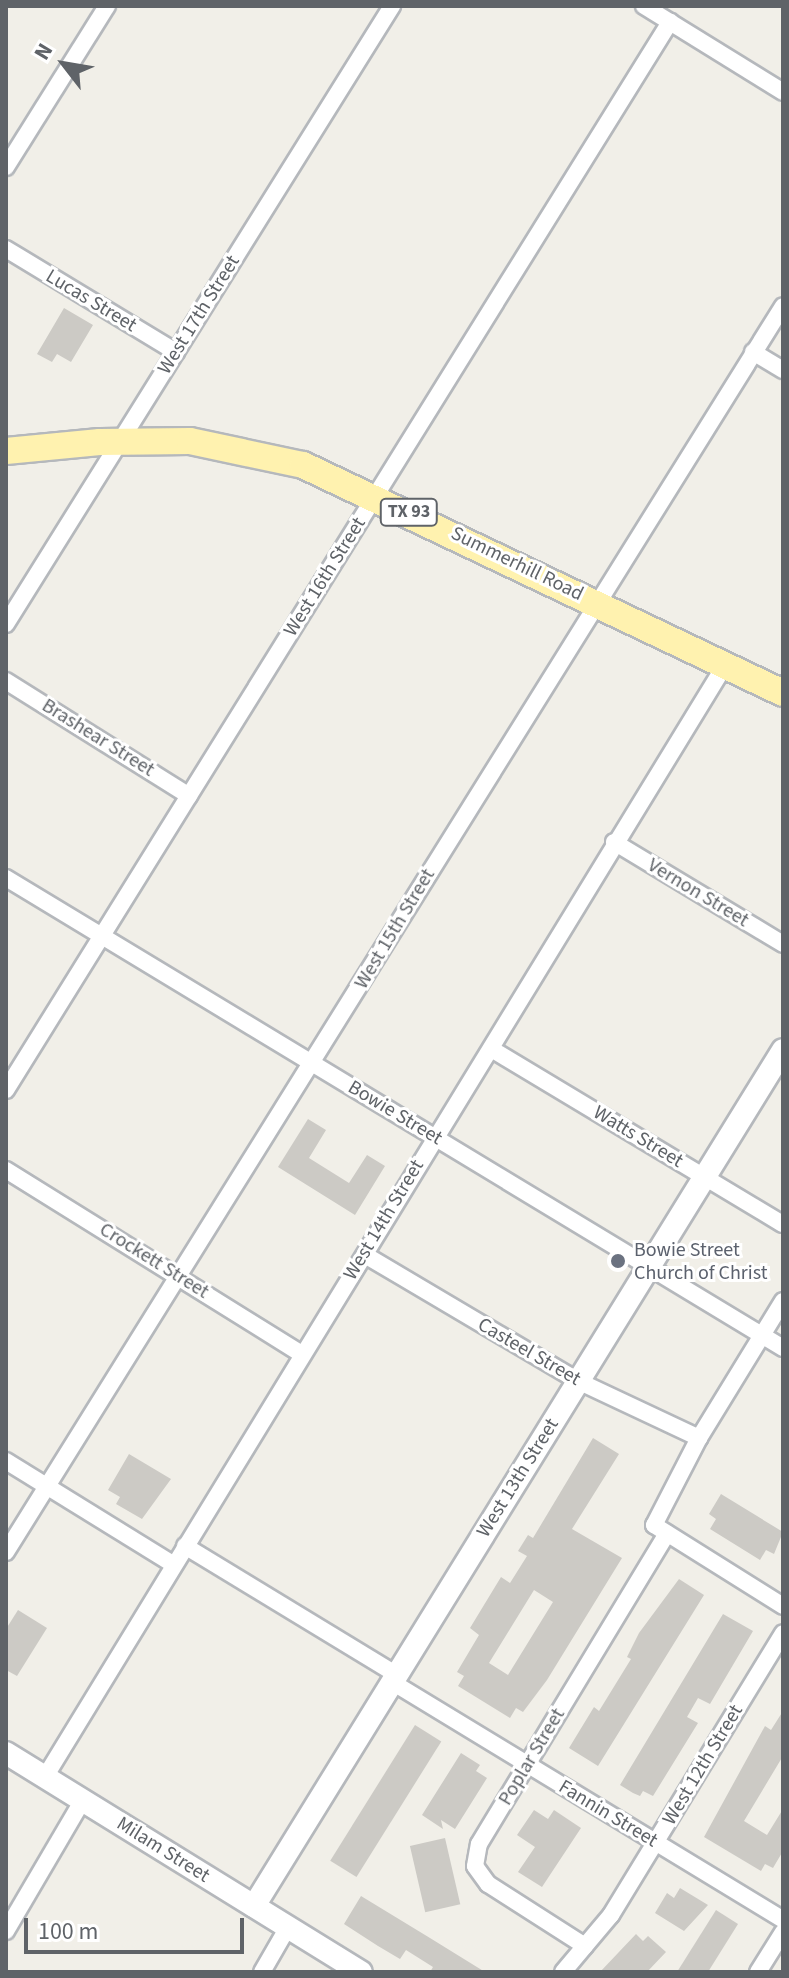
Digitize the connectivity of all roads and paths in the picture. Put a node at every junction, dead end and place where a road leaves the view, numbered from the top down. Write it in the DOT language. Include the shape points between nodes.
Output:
graph roads {
  1 [pos="107,6"];
  2 [pos="392,6"];
  3 [pos="644,6"];
  4 [pos="670,22"];
  5 [pos="783,92"];
  6 [pos="6,167"];
  7 [pos="6,249"];
  8 [pos="783,306"];
  9 [pos="176,352"];
  10 [pos="753,352"];
  11 [pos="783,370"];
  12 [pos="122,441"];
  13 [pos="6,451"];
  14 [pos="376,496"];
  15 [pos="598,603"];
  16 [pos="6,624"];
  17 [pos="725,665"];
  18 [pos="6,681"];
  19 [pos="783,693"];
  20 [pos="189,796"];
  21 [pos="614,842"];
  22 [pos="6,878"];
  23 [pos="102,936"];
  24 [pos="783,944"];
  25 [pos="493,1050"];
  26 [pos="783,1050"];
  27 [pos="313,1063"];
  28 [pos="6,1090"];
  29 [pos="435,1137"];
  30 [pos="6,1170"];
  31 [pos="704,1177"];
  32 [pos="783,1224"];
  33 [pos="365,1255"];
  34 [pos="649,1267"];
  35 [pos="179,1276"];
  36 [pos="783,1301"];
  37 [pos="762,1335"];
  38 [pos="783,1348"];
  39 [pos="300,1353"];
  40 [pos="578,1381"];
  41 [pos="699,1438"];
  42 [pos="6,1461"];
  43 [pos="47,1486"];
  44 [pos="660,1529"];
  45 [pos="185,1546"];
  46 [pos="6,1552"];
  47 [pos="173,1564"];
  48 [pos="783,1606"];
  49 [pos="783,1633"];
  50 [pos="394,1678"];
  51 [pos="6,1753"];
  52 [pos="527,1765"];
  53 [pos="45,1777"];
  54 [pos="83,1800"];
  55 [pos="656,1843"];
  56 [pos="254,1906"];
  57 [pos="783,1920"];
  58 [pos="288,1927"];
  59 [pos="6,1931"];
  60 [pos="783,1932"];
  61 [pos="585,1946"];
  62 [pos="262,1972"];
  63 [pos="361,1972"];
  64 [pos="563,1972"];
  65 [pos="758,1972"];
  1 -- 6 [label="street"];
  2 -- 9 [label="street, West 17th Street"];
  3 -- 4 [label="street"];
  4 -- 5 [label="street"];
  4 -- 14 [label="street, West 16th Street"];
  7 -- 9 [label="street, Lucas Street"];
  8 -- 10 [label="street, West 15th Street"];
  9 -- 12 [label="street, West 17th Street"];
  10 -- 11 [label="street"];
  10 -- 15 [label="street, West 15th Street"];
  12 -- 13 [label="main road, Summerhill Road / TX 93"];
  12 -- 14 [label="main road, Summerhill Road / TX 93" via="190,441 257,452"];
  12 -- 16 [label="street, West 17th Street"];
  14 -- 15 [label="main road, Summerhill Road / TX 93"];
  14 -- 20 [label="street, West 16th Street"];
  15 -- 17 [label="main road, Summerhill Road / TX 93"];
  15 -- 27 [label="street, West 15th Street"];
  17 -- 19 [label="main road, Summerhill Road / TX 93"];
  17 -- 21 [label="street, West 14th Street"];
  18 -- 20 [label="street, Brashear Street"];
  20 -- 23 [label="street, West 16th Street"];
  21 -- 24 [label="street, Vernon Street"];
  21 -- 25 [label="street, West 14th Street"];
  22 -- 23 [label="street, Bowie Street"];
  23 -- 27 [label="street, Bowie Street"];
  23 -- 28 [label="street, West 16th Street"];
  25 -- 29 [label="street, West 14th Street"];
  25 -- 31 [label="street, Watts Street"];
  26 -- 31 [label="street, West 13th Street"];
  27 -- 29 [label="street, Bowie Street"];
  27 -- 35 [label="street, West 15th Street"];
  29 -- 33 [label="street, West 14th Street"];
  29 -- 34 [label="street, Bowie Street"];
  30 -- 35 [label="street, Crockett Street"];
  31 -- 32 [label="street, Watts Street"];
  31 -- 34 [label="street, West 13th Street"];
  33 -- 39 [label="street, West 14th Street"];
  33 -- 40 [label="street, Casteel Street"];
  34 -- 37 [label="street, Bowie Street"];
  34 -- 40 [label="street, West 13th Street"];
  35 -- 39 [label="street, Crockett Street"];
  35 -- 43 [label="street, West 15th Street"];
  36 -- 37 [label="street"];
  37 -- 38 [label="street, Bowie Street"];
  37 -- 41 [label="street"];
  39 -- 45 [label="street, West 14th Street"];
  40 -- 41 [label="street, Casteel Street"];
  40 -- 50 [label="street, West 13th Street"];
  41 -- 44 [label="street"];
  42 -- 43 [label="street"];
  43 -- 46 [label="street, West 15th Street"];
  43 -- 47 [label="street"];
  44 -- 48 [label="street"];
  44 -- 52 [label="street, Poplar Street"];
  45 -- 47 [label="street, West 14th Street"];
  45 -- 50 [label="street, Fannin Street"];
  47 -- 53 [label="street, West 14th Street"];
  49 -- 55 [label="street, West 12th Street"];
  50 -- 52 [label="street, Fannin Street"];
  50 -- 56 [label="street, West 13th Street"];
  51 -- 53 [label="street, Milam Street"];
  52 -- 55 [label="street, Fannin Street"];
  52 -- 61 [label="street, Poplar Street" via="479,1844 475,1866 488,1884"];
  53 -- 54 [label="street, Milam Street"];
  54 -- 56 [label="street, Milam Street"];
  54 -- 59 [label="street"];
  55 -- 57 [label="street, Fannin Street"];
  55 -- 61 [label="street, West 12th Street"];
  56 -- 58 [label="street, Milam Street"];
  58 -- 62 [label="street"];
  58 -- 63 [label="street, Milam Street"];
  60 -- 65 [label="street"];
  61 -- 64 [label="street, West 12th Street"];
}
